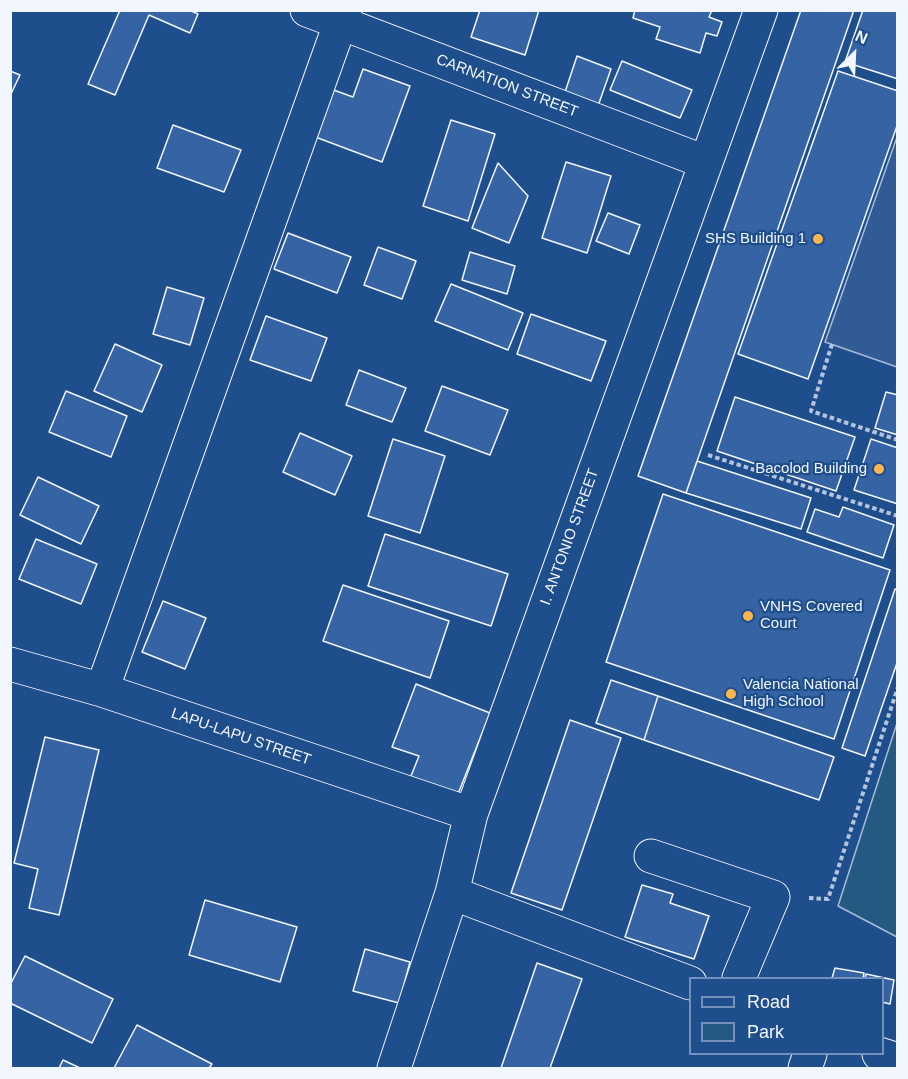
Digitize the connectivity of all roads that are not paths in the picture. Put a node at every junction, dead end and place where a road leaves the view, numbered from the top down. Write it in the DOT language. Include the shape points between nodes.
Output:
graph roads {
  1 [pos="307,10"];
  2 [pos="761,10"];
  3 [pos="343,16"];
  4 [pos="705,162"];
  5 [pos="10,663"];
  6 [pos="102,690"];
  7 [pos="471,814"];
  8 [pos="651,856"];
  9 [pos="452,893"];
  10 [pos="739,977"];
  11 [pos="689,983"];
  12 [pos="394,1068"];
  1 -- 3 [label="street, CARNATION STREET"];
  2 -- 4 [label="street, I. ANTONIO STREET"];
  3 -- 4 [label="street, CARNATION STREET"];
  3 -- 6 [label="street"];
  4 -- 7 [label="street, I. ANTONIO STREET"];
  5 -- 6 [label="street, LAPU-LAPU STREET"];
  6 -- 7 [label="street, LAPU-LAPU STREET"];
  7 -- 9 [label="street, I. ANTONIO STREET"];
  8 -- 10 [label="street" via="773,897"];
  9 -- 11 [label="street"];
  9 -- 12 [label="street, I. ANTONIO STREET"];
}
